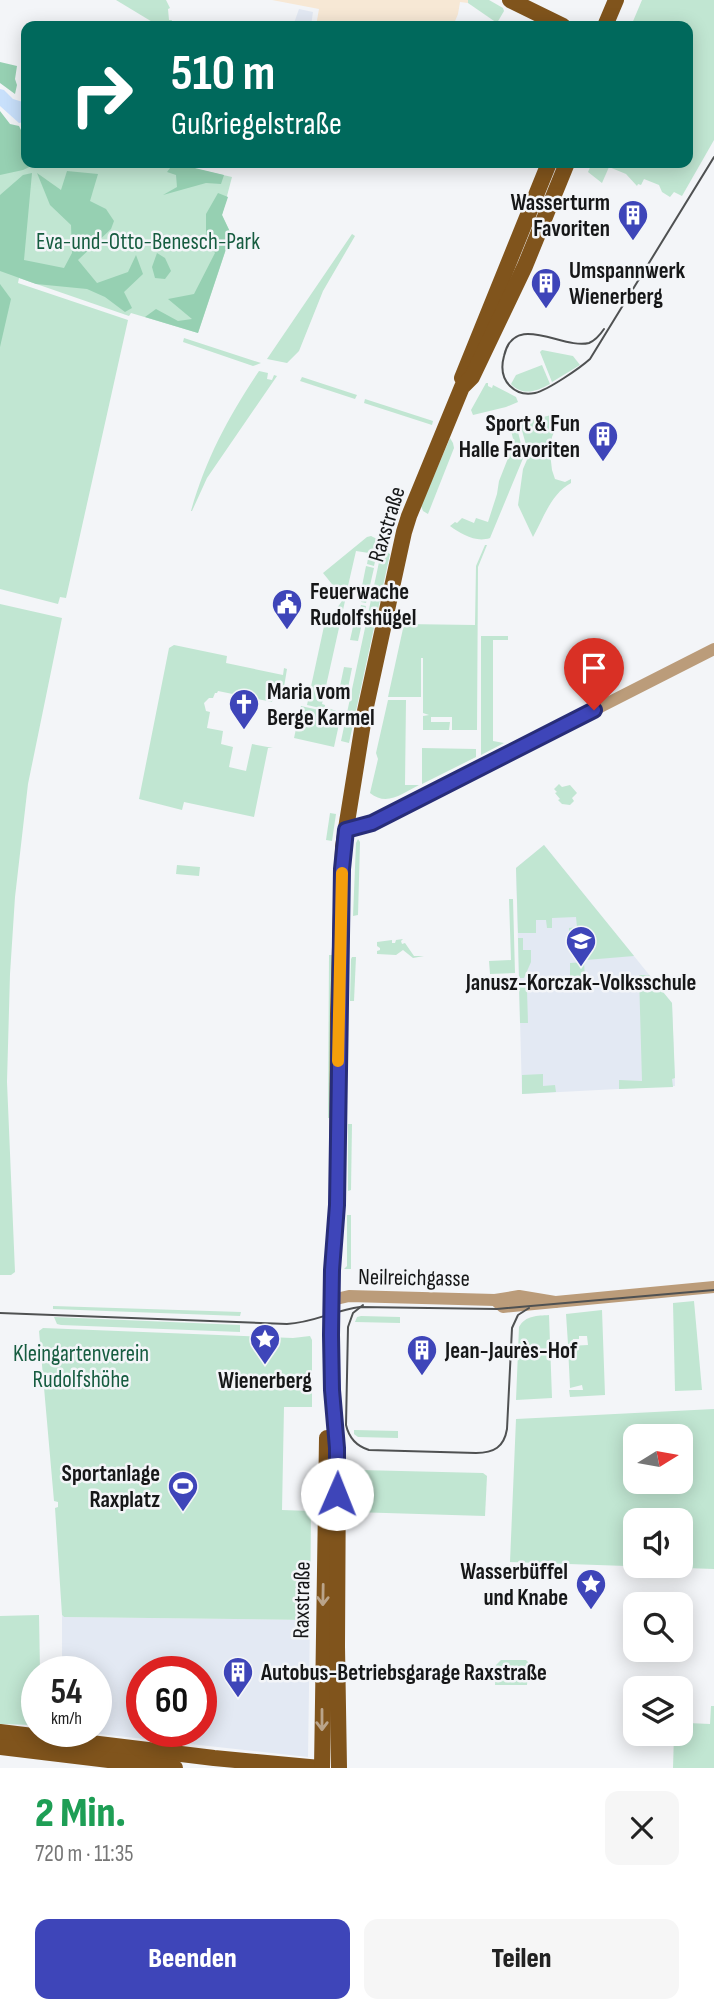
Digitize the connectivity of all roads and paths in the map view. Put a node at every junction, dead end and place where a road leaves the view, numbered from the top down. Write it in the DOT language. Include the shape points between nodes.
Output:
graph roads {
  1 [pos="510,0"];
  2 [pos="616,0"];
  3 [pos="627,0"];
  4 [pos="553,21"];
  5 [pos="607,21"];
  6 [pos="619,21"];
  7 [pos="547,168"];
  8 [pos="566,168"];
  9 [pos="462,387"];
  10 [pos="714,649"];
  11 [pos="346,830"];
  12 [pos="714,1287"];
  13 [pos="332,1300"];
  14 [pos="332,1390"];
  15 [pos="0,1732"];
  16 [pos="0,1747"];
  17 [pos="175,1768"];
  18 [pos="321,1768"];
  19 [pos="339,1768"];
  1 -- 4 [label="main road"];
  2 -- 5 [label="main road"];
  3 -- 6 [label="main road"];
  7 -- 9 [label="main road, Raxstraße" via="463,374"];
  8 -- 9 [label="main road, Raxstraße" via="520,278 472,377"];
  9 -- 11 [label="main road, Raxstraße" via="404,532 365,711"];
  10 -- 11 [label="street" via="372,823"];
  11 -- 13 [label="main road, Raxstraße"];
  12 -- 13 [label="street, Neilreichgasse" via="555,1302 519,1296 499,1303 349,1296"];
  13 -- 14 [label="main road, Raxstraße"];
  14 -- 18 [label="main road, Raxstraße, one-way" via="327,1441"];
  14 -- 19 [label="main road, Raxstraße" via="338,1460"];
  15 -- 18 [label="main road"];
  16 -- 17 [label="main road"];
}
